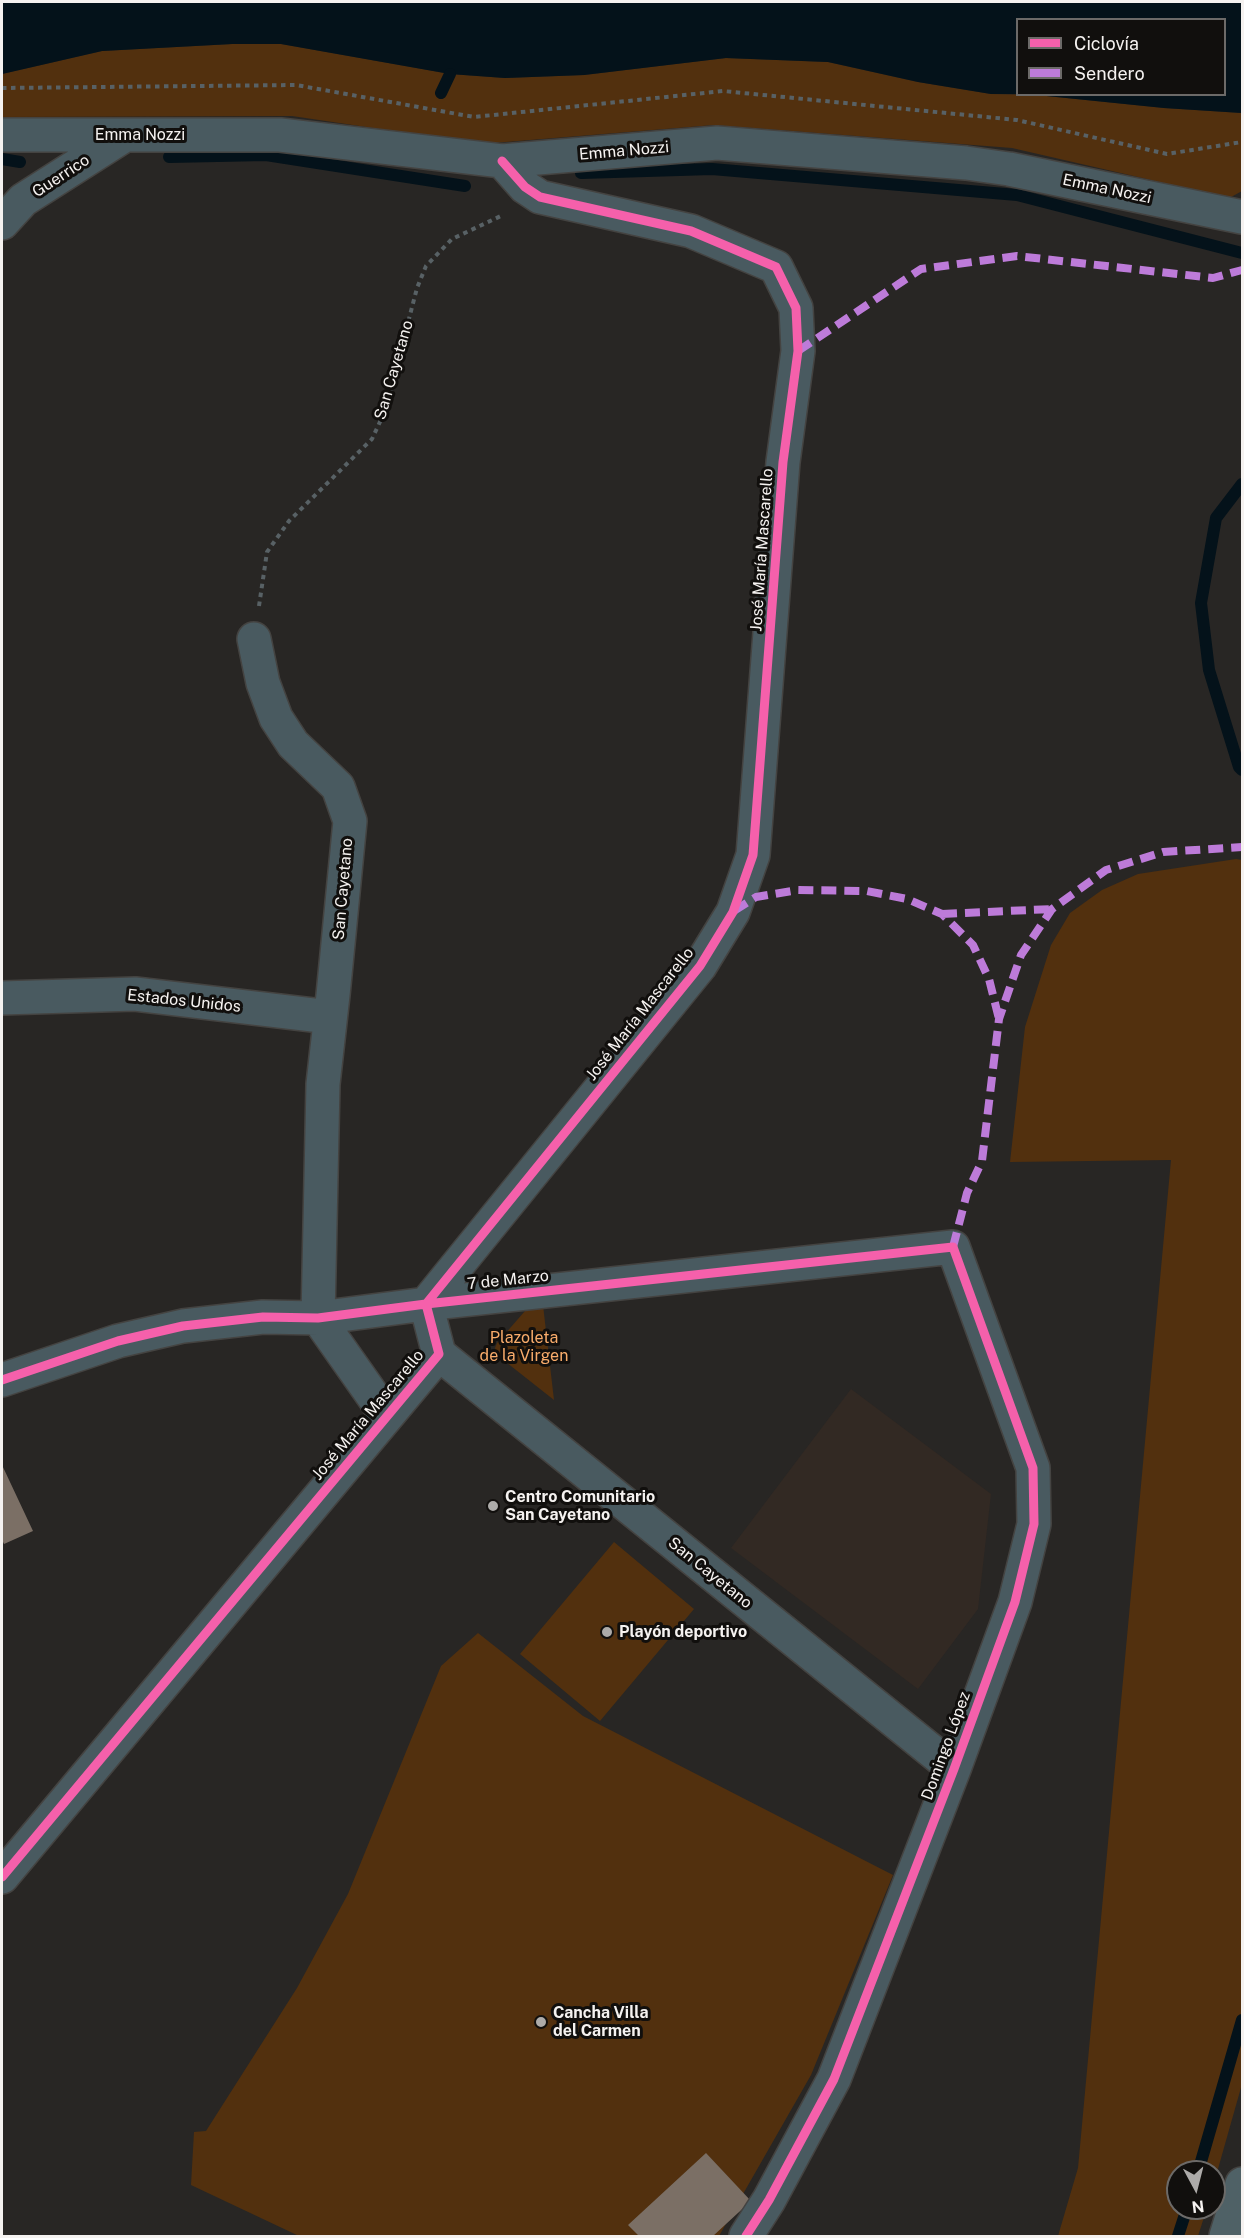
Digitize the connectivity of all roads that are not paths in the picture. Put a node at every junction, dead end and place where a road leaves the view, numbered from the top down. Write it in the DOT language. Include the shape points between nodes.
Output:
graph roads {
  1 [pos="2,135"];
  2 [pos="125,135"];
  3 [pos="502,161"];
  4 [pos="1242,217"];
  5 [pos="2,223"];
  6 [pos="254,639"];
  7 [pos="2,998"];
  8 [pos="330,1017"];
  9 [pos="953,1246"];
  10 [pos="426,1304"];
  11 [pos="318,1318"];
  12 [pos="439,1354"];
  13 [pos="2,1380"];
  14 [pos="387,1416"];
  15 [pos="954,1768"];
  16 [pos="2,1877"];
  17 [pos="1242,2184"];
  18 [pos="746,2236"];
  19 [pos="1226,2236"];
  1 -- 2 [label="street, Emma Nozzi"];
  2 -- 3 [label="street, Emma Nozzi" via="280,135"];
  2 -- 5 [label="street, Guerrico" via="23,200"];
  3 -- 4 [label="street, Emma Nozzi" via="717,143 1009,169"];
  3 -- 10 [label="street, José María Mascarello" via="525,187 540,197 691,231 776,267 796,308 798,351 783,462 753,855 733,912 700,966"];
  6 -- 8 [label="street, San Cayetano" via="263,683 276,717 293,744 338,787 350,821"];
  7 -- 8 [label="street, Estados Unidos" via="135,994"];
  8 -- 11 [label="street, San Cayetano" via="323,1084"];
  9 -- 10 [label="street, 7 de Marzo"];
  9 -- 15 [label="street, Domingo López" via="1033,1468 1034,1524 1015,1602"];
  10 -- 11 [label="street, 7 de Marzo"];
  10 -- 12 [label="street, José María Mascarello"];
  11 -- 13 [label="street, 7 de Marzo" via="263,1317 183,1326 118,1341"];
  11 -- 14 [label="street"];
  12 -- 14 [label="street, José María Mascarello"];
  12 -- 15 [label="street, San Cayetano"];
  14 -- 16 [label="street, José María Mascarello"];
  15 -- 18 [label="street, Domingo López" via="834,2079"];
  17 -- 19 [label="highway"];
}
